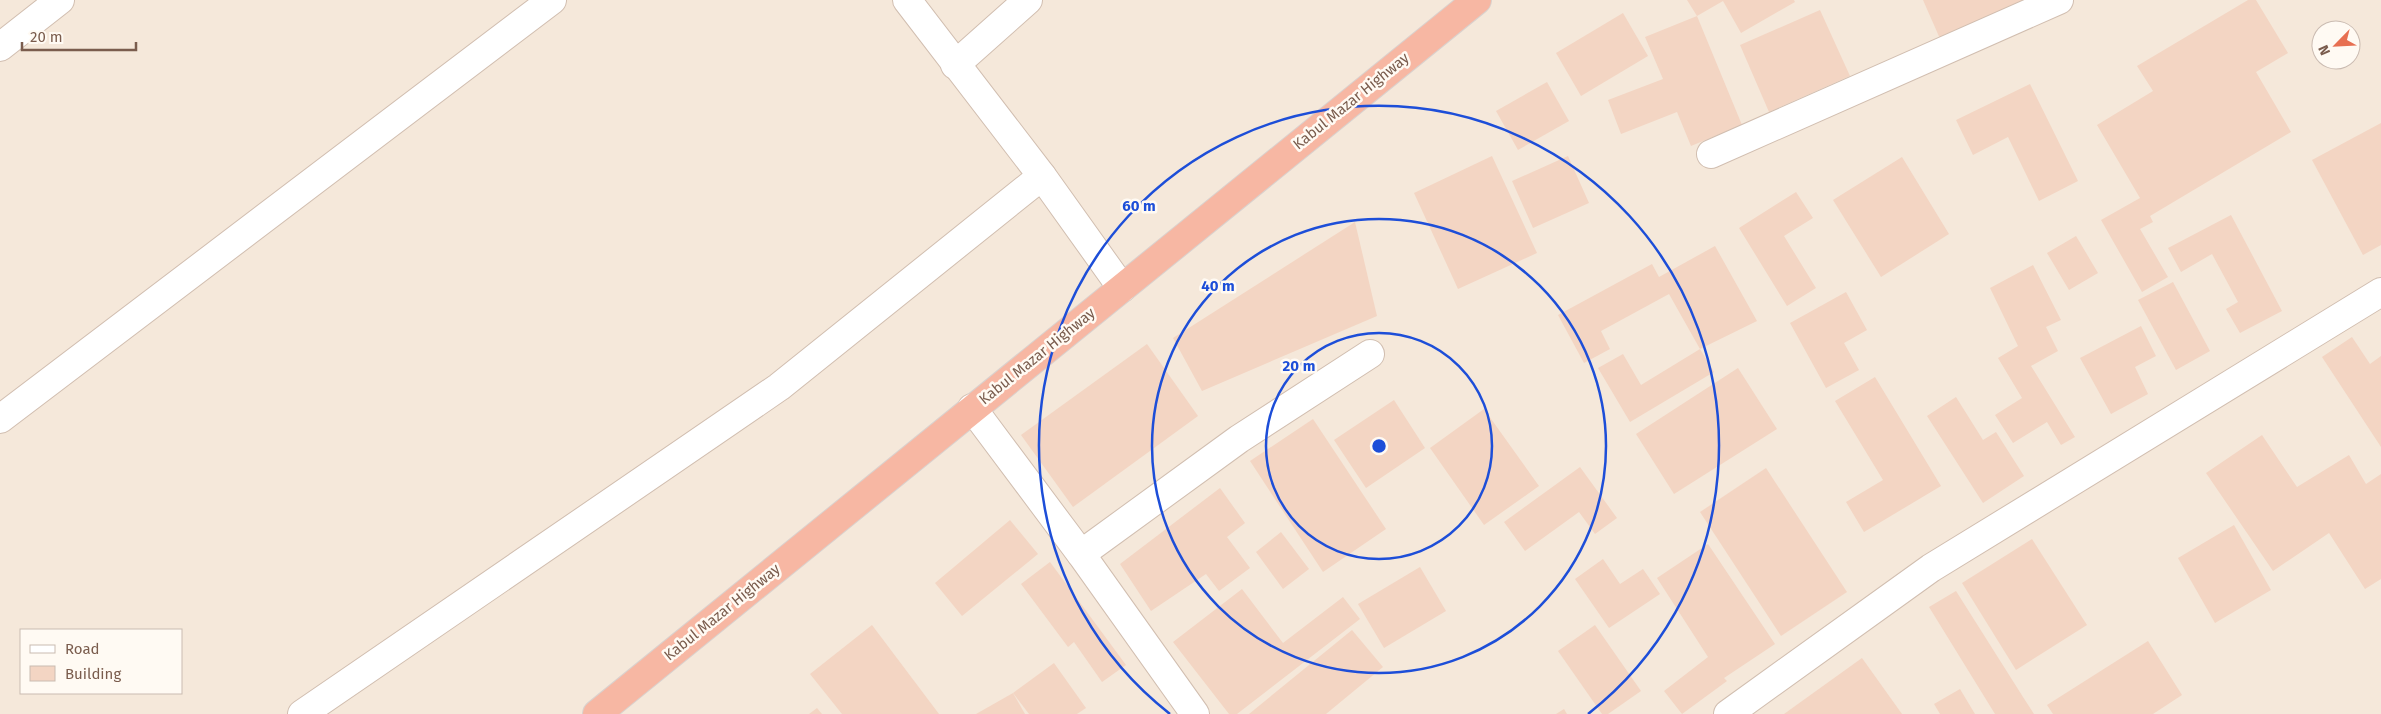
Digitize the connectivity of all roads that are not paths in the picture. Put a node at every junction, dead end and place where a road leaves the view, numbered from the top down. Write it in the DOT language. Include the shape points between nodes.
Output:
graph roads {
  1 [pos="60,0"];
  2 [pos="552,0"];
  3 [pos="906,0"];
  4 [pos="1028,0"];
  5 [pos="1477,0"];
  6 [pos="2059,0"];
  7 [pos="0,47"];
  8 [pos="955,65"];
  9 [pos="1711,154"];
  10 [pos="1042,176"];
  11 [pos="1122,288"];
  12 [pos="2381,292"];
  13 [pos="1370,354"];
  14 [pos="972,408"];
  15 [pos="0,419"];
  16 [pos="1081,554"];
  17 [pos="302,714"];
  18 [pos="597,714"];
  19 [pos="1195,714"];
  20 [pos="1728,714"];
  1 -- 7 [label="street"];
  2 -- 15 [label="street"];
  3 -- 8 [label="street"];
  4 -- 8 [label="street"];
  5 -- 11 [label="highway, Kabul Mazar Highway"];
  6 -- 9 [label="street"];
  8 -- 10 [label="street"];
  10 -- 11 [label="street"];
  10 -- 17 [label="street" via="779,386"];
  11 -- 14 [label="highway, Kabul Mazar Highway"];
  12 -- 20 [label="street" via="1931,568"];
  13 -- 16 [label="street" via="1239,439"];
  14 -- 16 [label="street"];
  14 -- 18 [label="highway, Kabul Mazar Highway"];
  16 -- 19 [label="street"];
}
